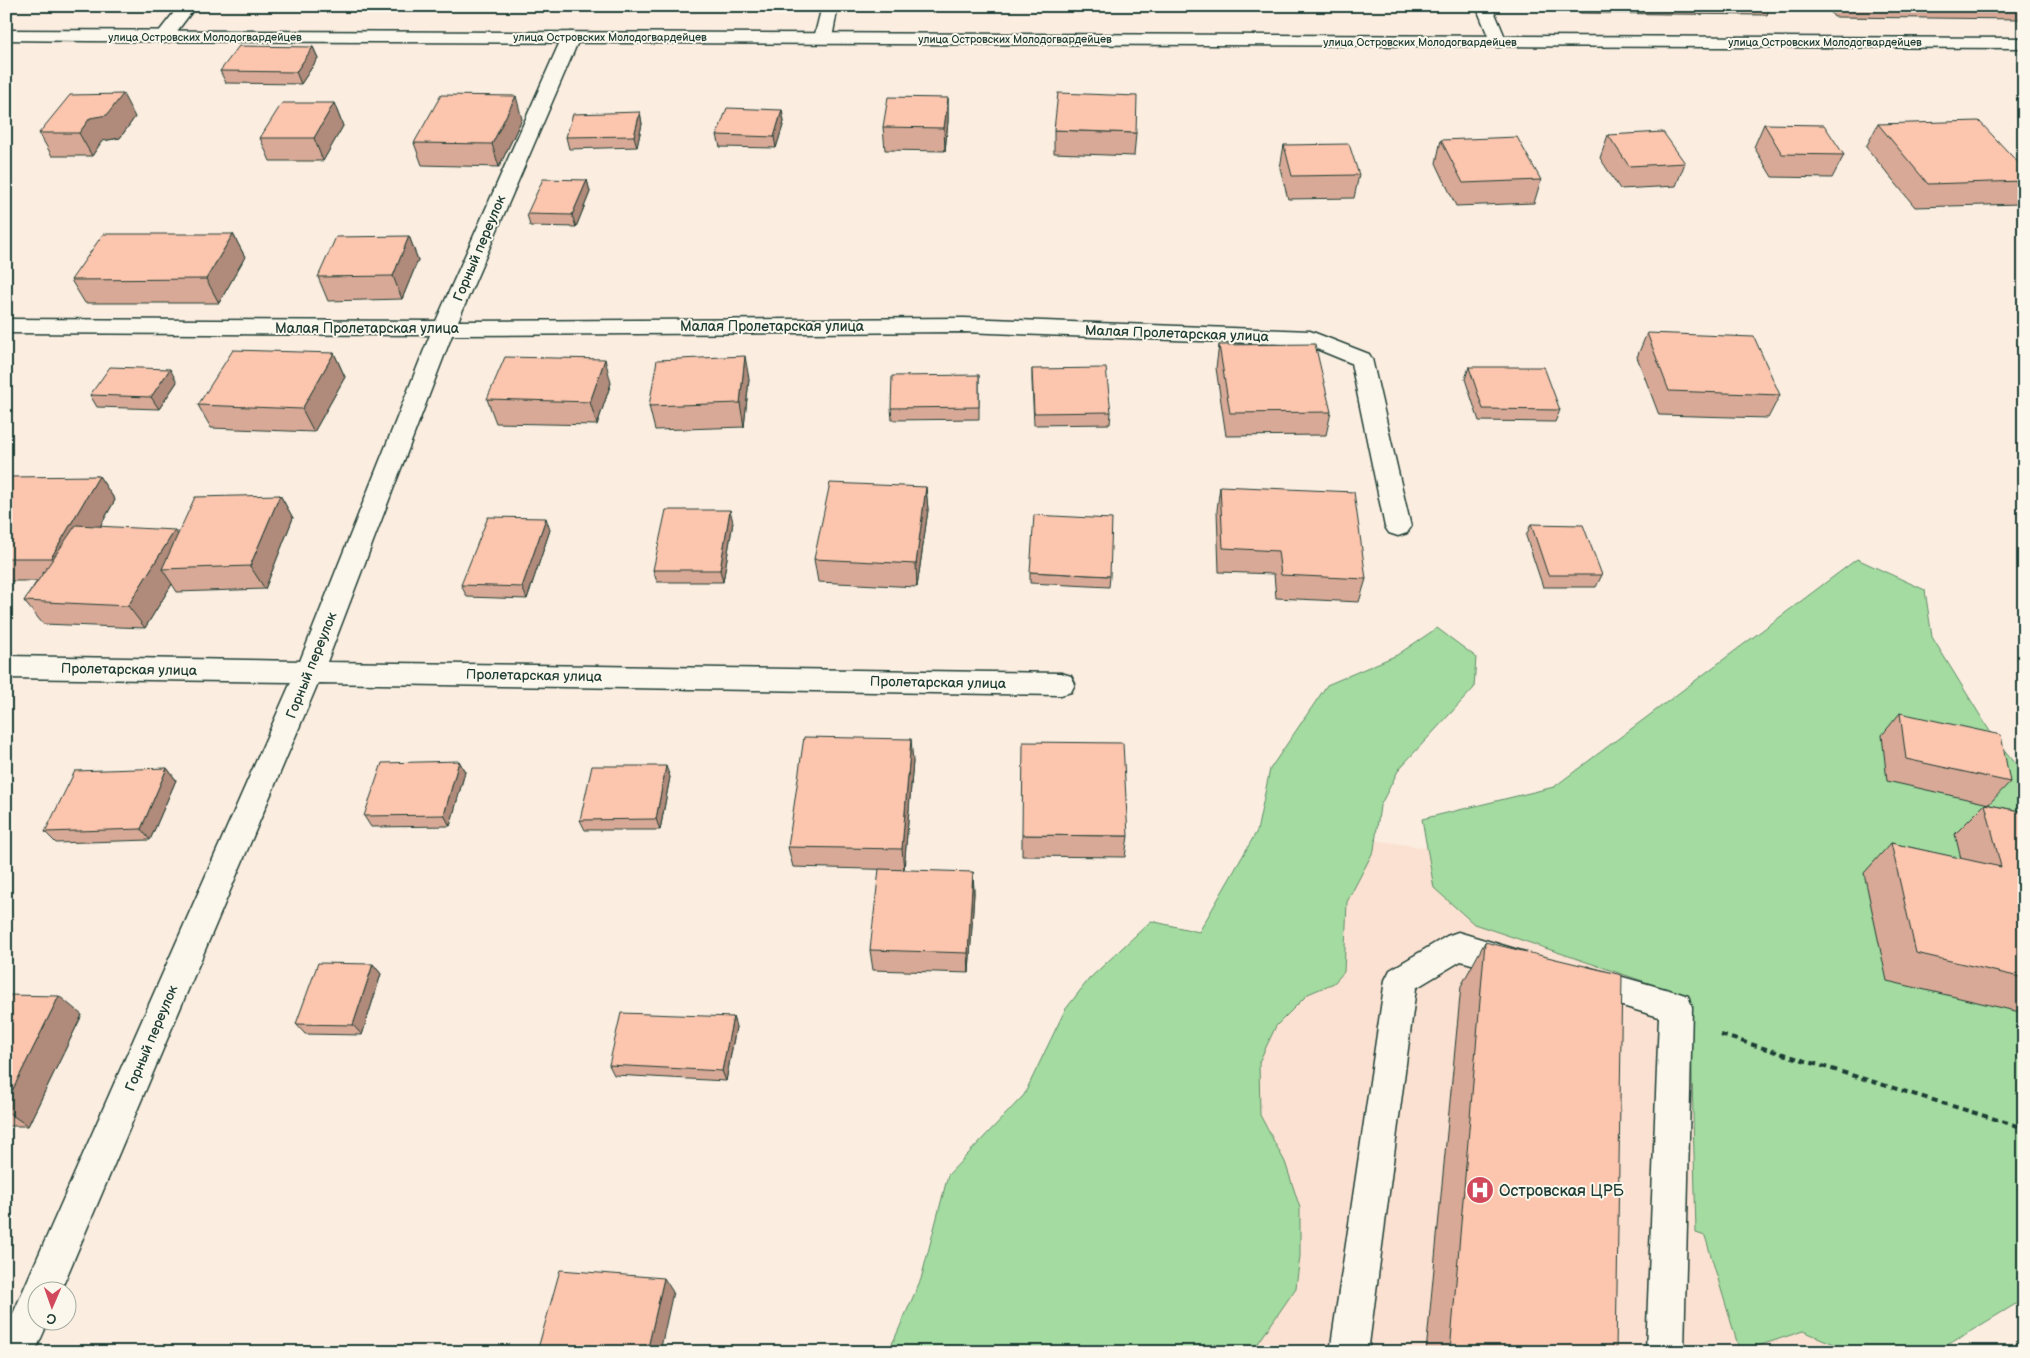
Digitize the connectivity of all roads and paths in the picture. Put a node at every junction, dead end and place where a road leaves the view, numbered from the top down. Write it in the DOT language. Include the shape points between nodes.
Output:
graph roads {
  1 [pos="188,6"];
  2 [pos="830,6"];
  3 [pos="1484,6"];
  4 [pos="6,35"];
  5 [pos="571,36"];
  6 [pos="163,38"];
  7 [pos="823,38"];
  8 [pos="1498,42"];
  9 [pos="2024,43"];
  10 [pos="6,326"];
  11 [pos="444,328"];
  12 [pos="1398,527"];
  13 [pos="6,667"];
  14 [pos="309,672"];
  15 [pos="1061,684"];
  16 [pos="1676,1021"];
  17 [pos="2024,1128"];
  18 [pos="46,1280"];
  19 [pos="28,1325"];
  20 [pos="2024,1342"];
  21 [pos="16,1352"];
  22 [pos="1349,1352"];
  23 [pos="1664,1352"];
  24 [pos="2005,1352"];
  1 -- 6 [label="street"];
  2 -- 7 [label="street"];
  3 -- 8 [label="street"];
  4 -- 6 [label="street, улица Островских Молодогвардейцев"];
  5 -- 6 [label="street, улица Островских Молодогвардейцев"];
  5 -- 7 [label="street, улица Островских Молодогвардейцев"];
  5 -- 11 [label="street, Горный переулок"];
  7 -- 8 [label="street, улица Островских Молодогвардейцев"];
  8 -- 9 [label="street, улица Островских Молодогвардейцев"];
  10 -- 11 [label="street, Малая Пролетарская улица"];
  11 -- 12 [label="street, Малая Пролетарская улица" via="964,325 1310,338 1361,359"];
  11 -- 14 [label="street, Горный переулок"];
  13 -- 14 [label="street, Пролетарская улица"];
  14 -- 15 [label="street, Пролетарская улица"];
  14 -- 18 [label="street, Горный переулок"];
  16 -- 17 [label="path"];
  16 -- 22 [label="street" via="1676,1007 1458,946 1402,980"];
  16 -- 23 [label="street"];
  19 -- 21 [label="street"];
  20 -- 24 [label="path"];
}
